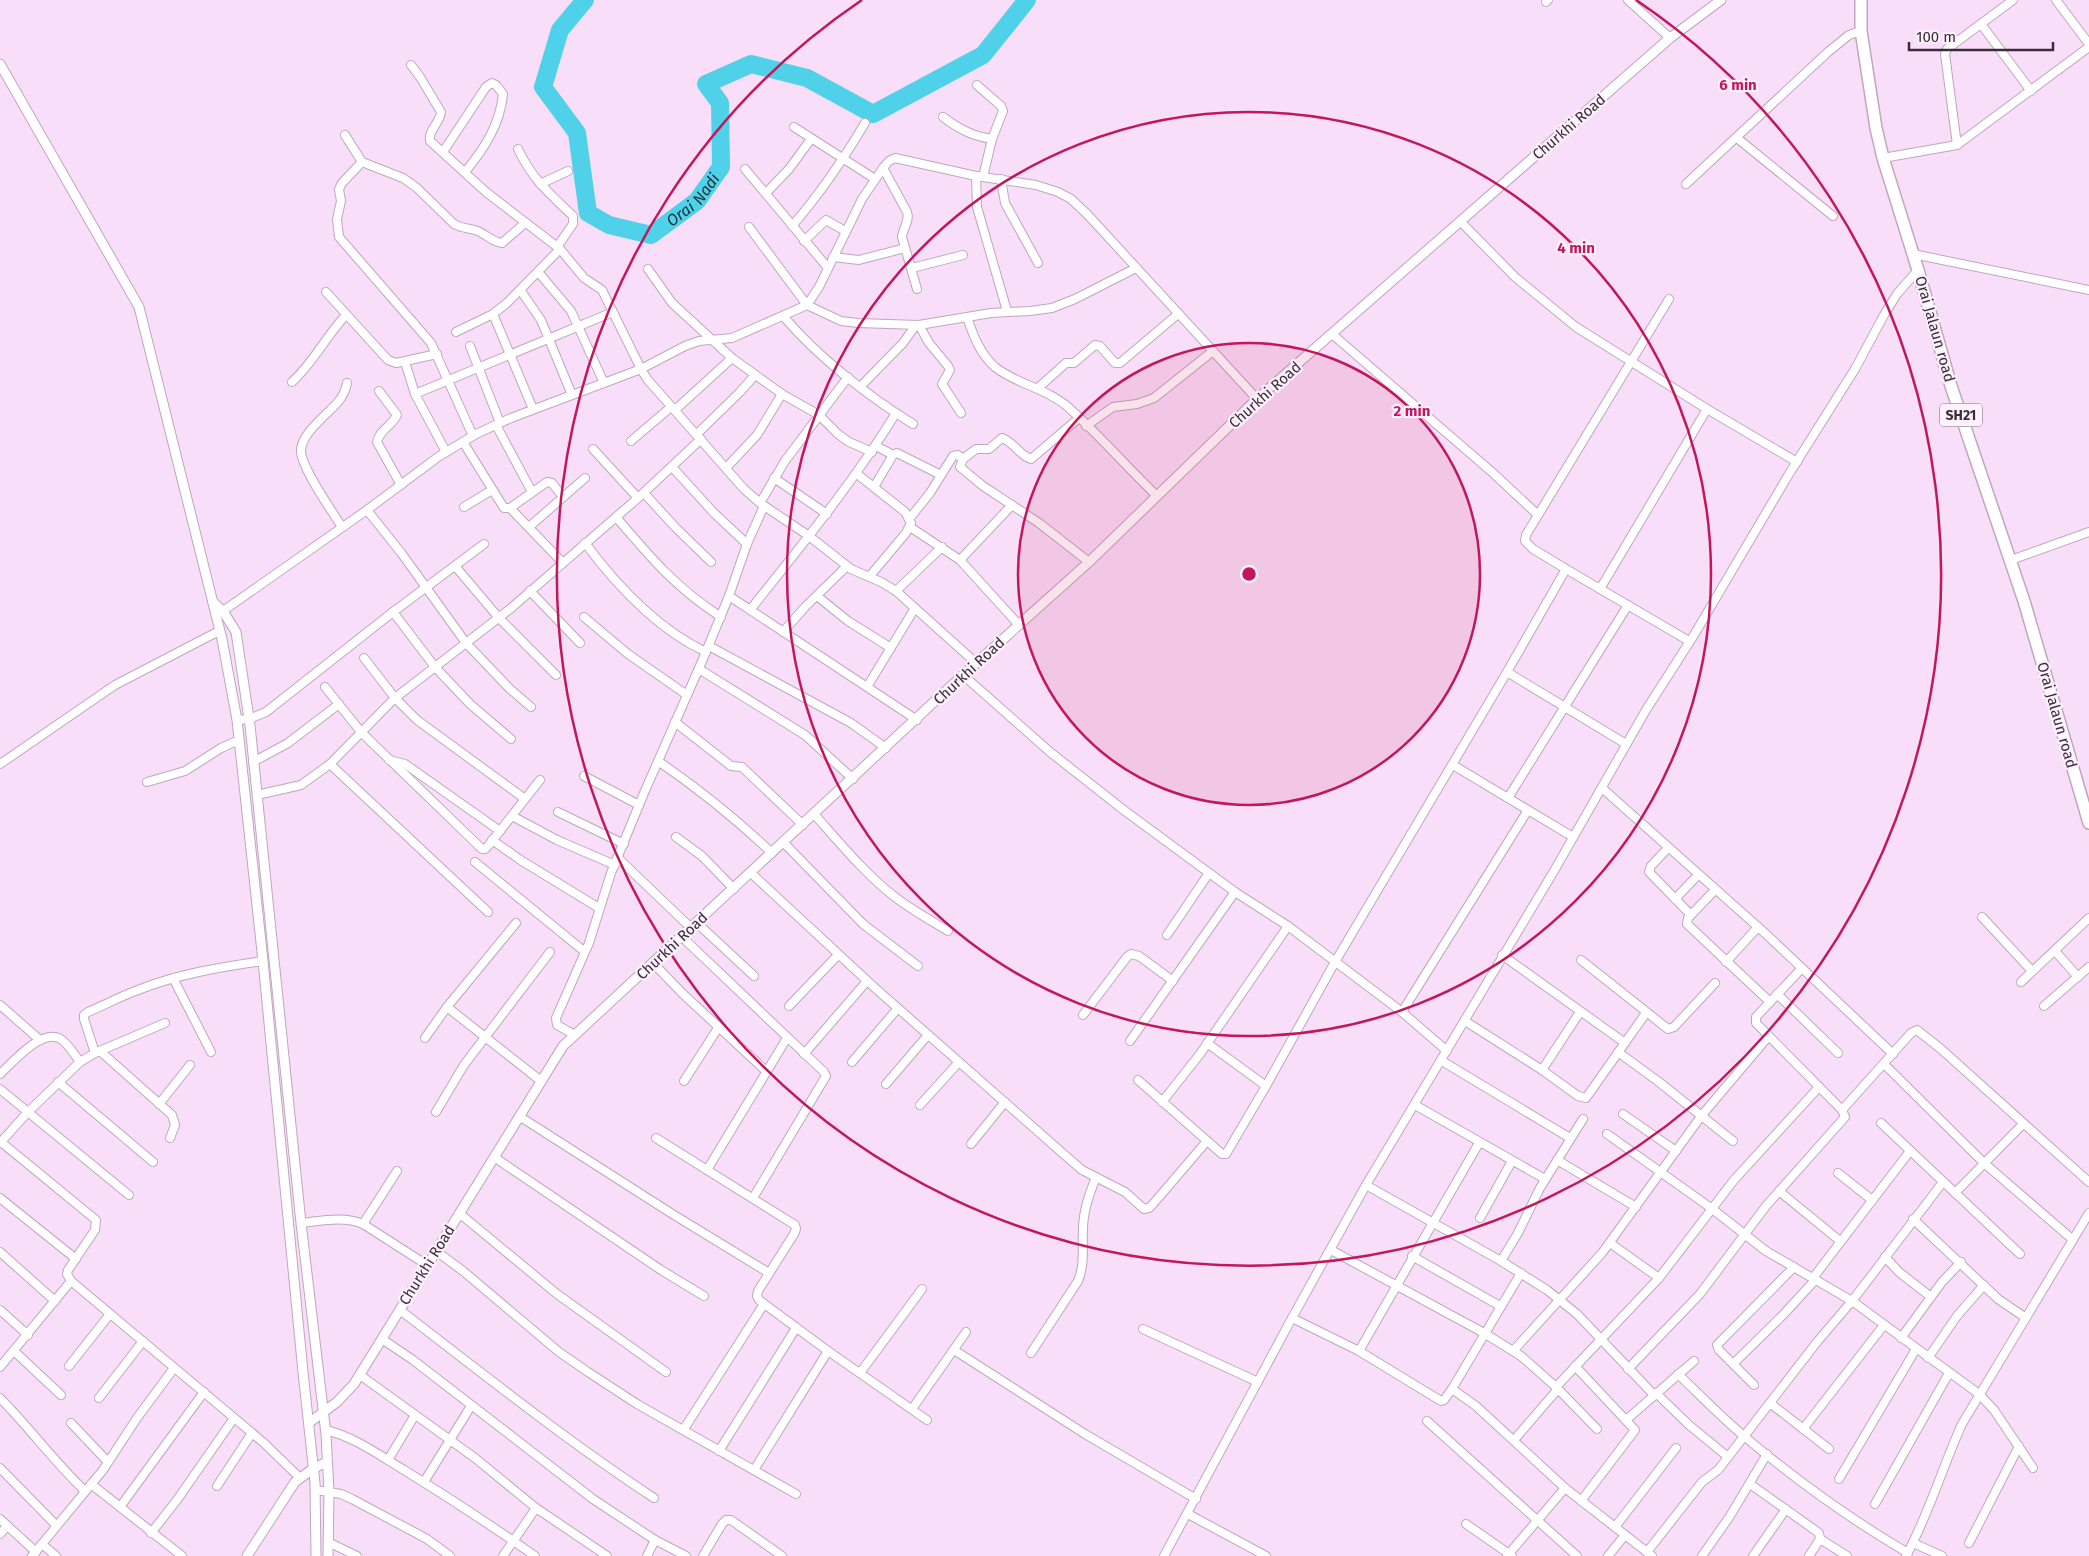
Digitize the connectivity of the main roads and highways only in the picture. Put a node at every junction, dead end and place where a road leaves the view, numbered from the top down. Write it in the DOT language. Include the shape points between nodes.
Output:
graph roads {
  1 [pos="1861,0"];
  2 [pos="2089,824"];
  1 -- 2 [label="main road, Orai Jalaun road / SH21" via="1861,31 1883,158 1951,386 2011,560"];
}
